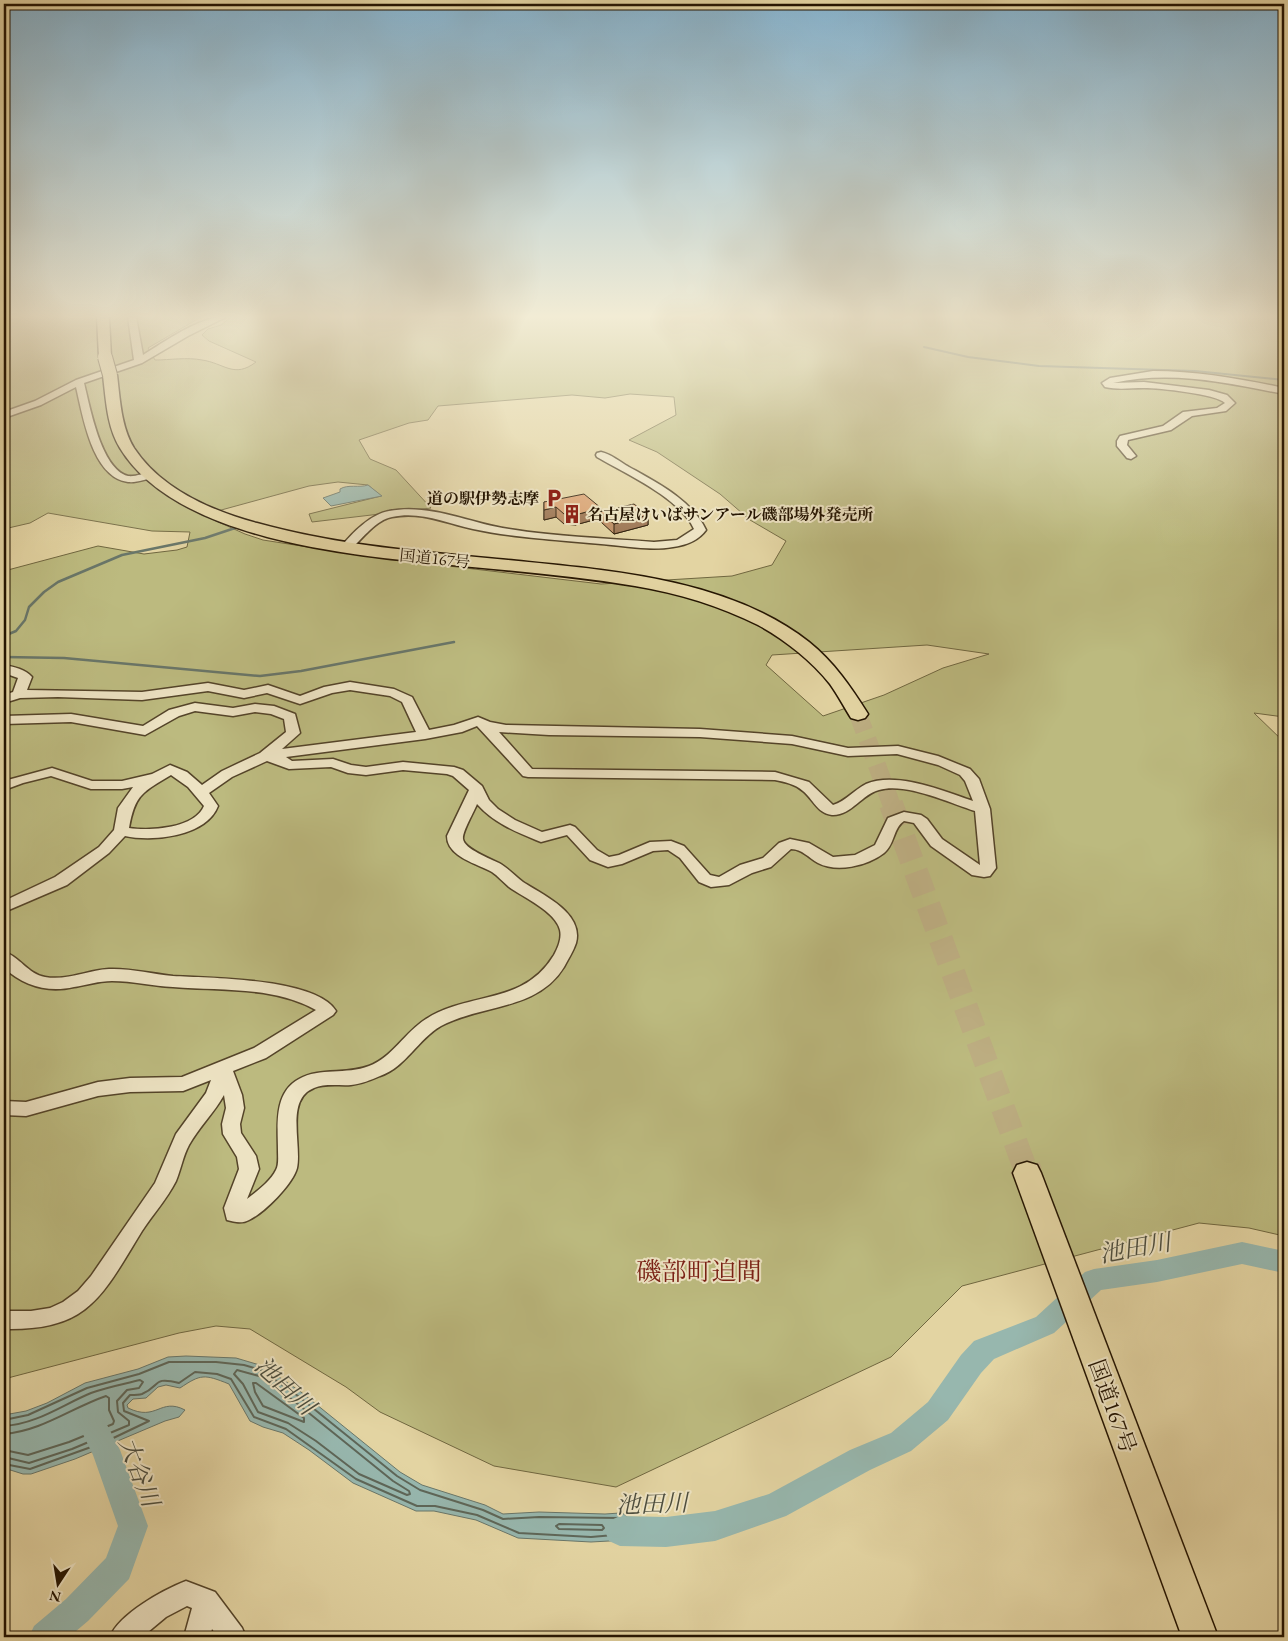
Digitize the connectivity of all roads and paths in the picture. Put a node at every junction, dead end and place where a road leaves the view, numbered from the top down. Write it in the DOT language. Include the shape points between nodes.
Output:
graph roads {
  1 [pos="56,394"];
  2 [pos="82,394"];
  3 [pos="113,394"];
  4 [pos="1212,394"];
  5 [pos="4,415"];
  6 [pos="601,454"];
  7 [pos="1131,456"];
  8 [pos="151,475"];
  9 [pos="347,547"];
  10 [pos="4,669"];
  11 [pos="18,694"];
  12 [pos="4,699"];
  13 [pos="858,714"];
  14 [pos="4,720"];
  15 [pos="486,726"];
  16 [pos="425,735"];
  17 [pos="265,756"];
  18 [pos="156,777"];
  19 [pos="4,786"];
  20 [pos="477,789"];
  21 [pos="201,792"];
  22 [pos="982,809"];
  23 [pos="122,831"];
  24 [pos="4,907"];
  25 [pos="4,958"];
  26 [pos="223,1068"];
  27 [pos="4,1108"];
  28 [pos="1030,1182"];
  29 [pos="4,1320"];
  30 [pos="206,1601"];
  31 [pos="123,1637"];
  32 [pos="197,1637"];
  33 [pos="233,1637"];
  34 [pos="1200,1637"];
  1 -- 5 [label="street"];
  2 -- 8 [label="street" via="105,463 125,479"];
  3 -- 8 [label="highway, 国道167号, bridge" via="121,437 133,457"];
  4 -- 7 [label="street" via="1224,397 1230,403 1228,407 1184,415 1164,430 1124,438 1122,446"];
  6 -- 9 [label="street" via="690,512 700,530 688,540 654,545 520,534 412,511 378,518"];
  8 -- 9 [label="highway, 国道167号" via="177,494 214,513 254,527"];
  9 -- 13 [label="highway, 国道167号" via="627,578 712,600 765,624 811,654 834,677"];
  10 -- 11 [label="street" via="25,677"];
  11 -- 12 [label="street"];
  11 -- 16 [label="street" via="142,696 208,687 244,694 268,689 300,700 350,686 375,688 407,700"];
  14 -- 17 [label="street" via="71,718 145,731 174,712 196,707 233,712 255,708 290,716 293,733"];
  15 -- 16 [label="street" via="476,721 457,729"];
  15 -- 22 [label="street" via="550,731 700,733 792,740 858,753 898,750 964,771 981,800"];
  15 -- 22 [label="street" via="528,773 775,776 796,780 827,808 834,810 841,809 866,789 894,785"];
  16 -- 17 [label="street"];
  17 -- 20 [label="street" via="289,765 333,763 366,771 403,766 449,770 458,773"];
  17 -- 21 [label="street" via="227,774"];
  18 -- 19 [label="street" via="122,786 91,785 52,772"];
  18 -- 21 [label="street" via="170,769 179,772"];
  18 -- 23 [label="street" via="139,789 125,808"];
  20 -- 22 [label="street" via="492,812 532,834 541,837 570,830 600,859 610,862 619,861 646,846 674,846 689,857 704,880 713,883 769,862 790,844 800,845 825,861 845,862 878,850 885,843 891,824 909,817 922,822 933,839 984,872 988,866"];
  20 -- 26 [label="street" via="455,841 463,850 500,870 553,908 566,924 569,930 566,949 556,967 533,988 512,998 437,1020 374,1072 352,1078 319,1079 301,1086 288,1106 287,1168 283,1177 278,1185 239,1215 234,1214 234,1208 249,1169 246,1156 232,1134 235,1108"];
  21 -- 23 [label="street" via="211,809 188,826 164,834"];
  23 -- 24 [label="street" via="80,869 48,888"];
  25 -- 26 [label="street" via="20,971 45,983 109,975 180,982 225,982 294,994 325,1008 326,1013 260,1053"];
  26 -- 27 [label="street" via="182,1084 98,1089 26,1109"];
  26 -- 29 [label="street" via="216,1091 179,1147 166,1181 96,1287 61,1314 34,1320"];
  28 -- 34 [label="highway, 国道167号"];
  30 -- 31 [label="street" via="186,1593 157,1608"];
  30 -- 32 [label="street"];
  30 -- 33 [label="street"];
}
